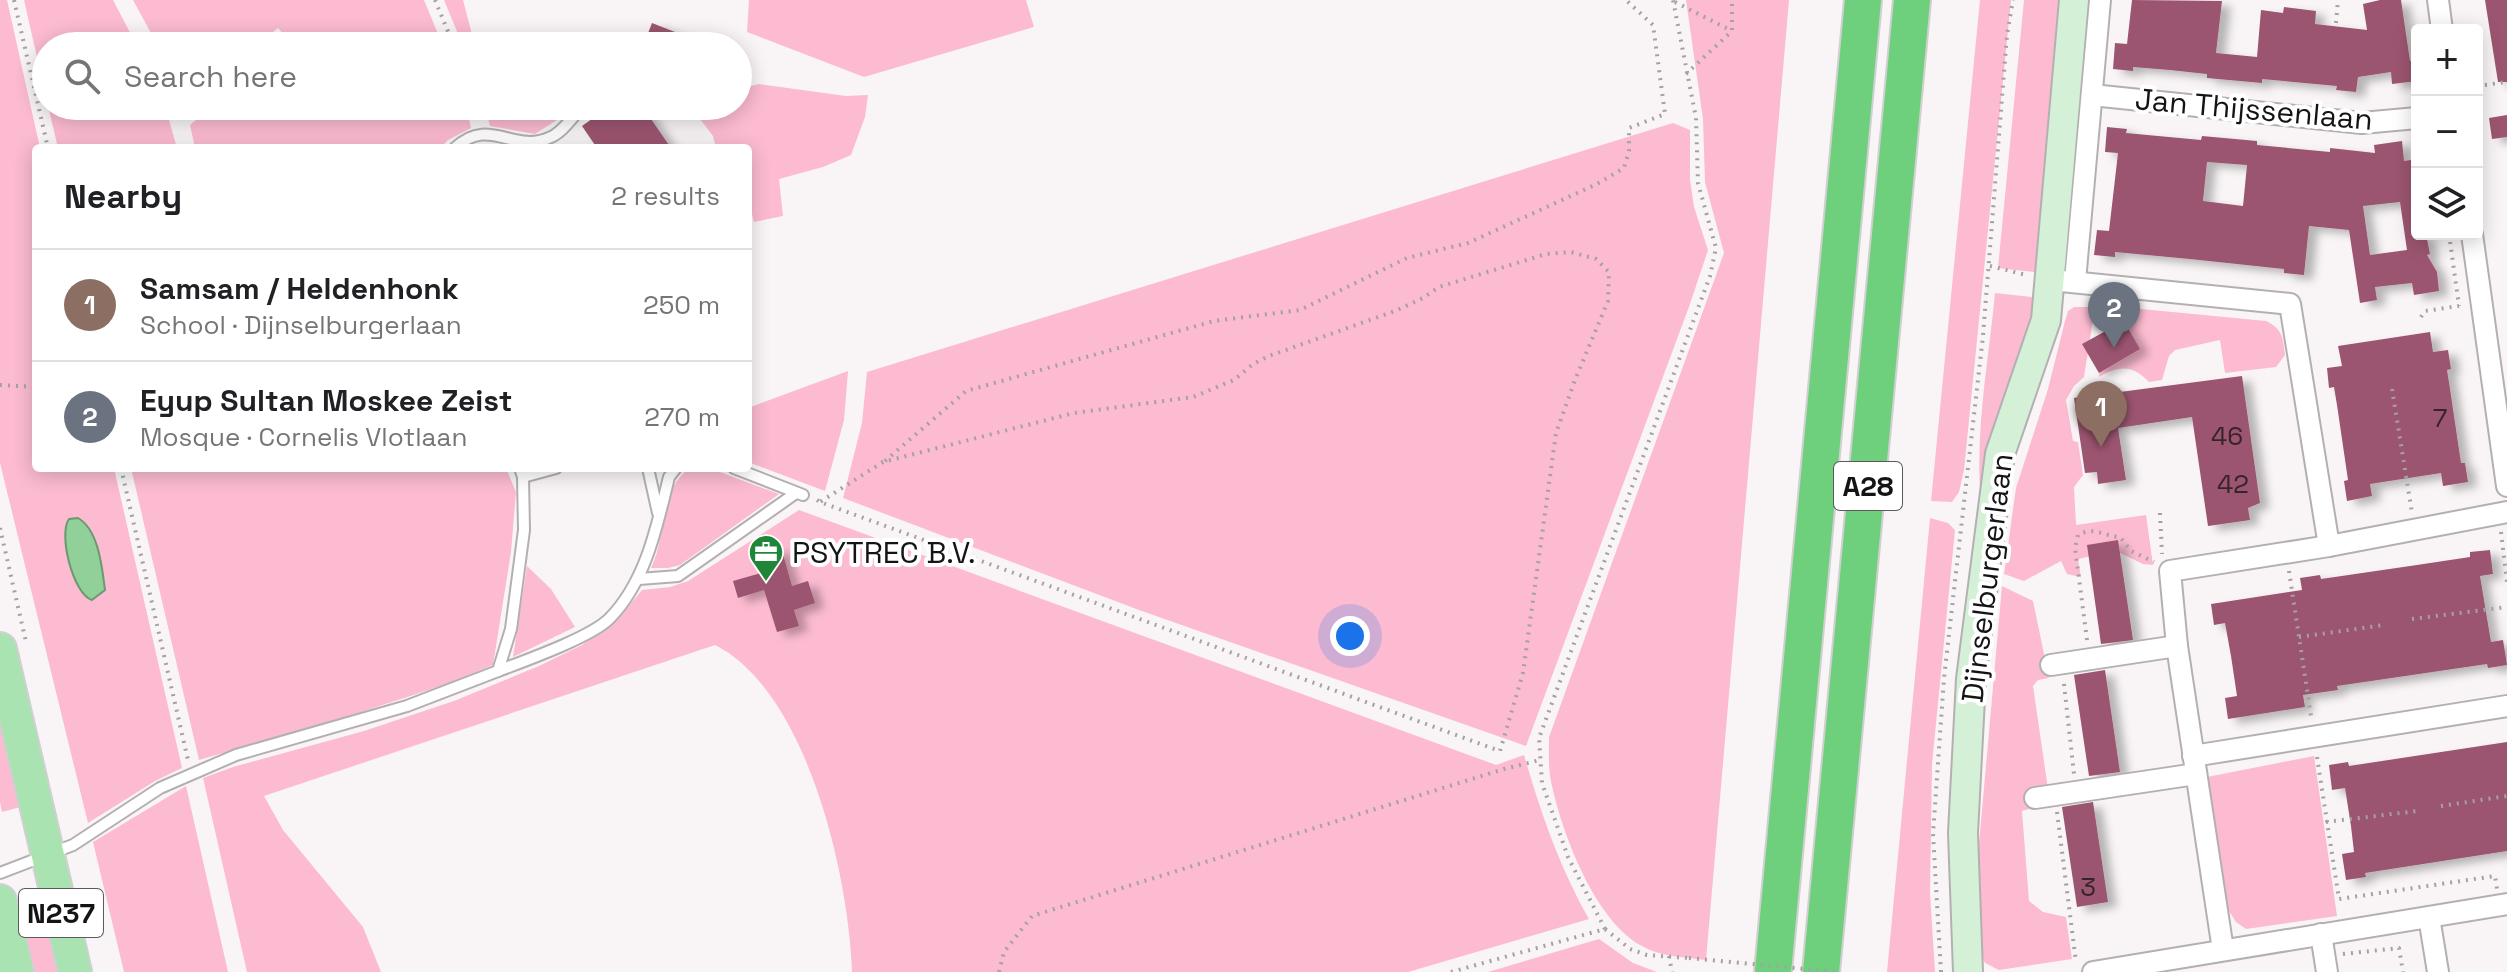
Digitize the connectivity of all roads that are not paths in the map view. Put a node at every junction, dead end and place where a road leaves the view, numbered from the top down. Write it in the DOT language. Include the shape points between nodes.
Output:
graph roads {
  1 [pos="1863,0"];
  2 [pos="1912,0"];
  3 [pos="2074,0"];
  4 [pos="2100,0"];
  5 [pos="2438,0"];
  6 [pos="2441,24"];
  7 [pos="2092,95"];
  8 [pos="2411,119"];
  9 [pos="570,120"];
  10 [pos="459,144"];
  11 [pos="2473,240"];
  12 [pos="2063,281"];
  13 [pos="2504,448"];
  14 [pos="522,472"];
  15 [pos="649,472"];
  16 [pos="673,472"];
  17 [pos="744,472"];
  18 [pos="2507,486"];
  19 [pos="2503,513"];
  20 [pos="659,515"];
  21 [pos="2329,546"];
  22 [pos="639,579"];
  23 [pos="2177,646"];
  24 [pos="0,649"];
  25 [pos="2056,664"];
  26 [pos="498,671"];
  27 [pos="2507,706"];
  28 [pos="2194,765"];
  29 [pos="2045,797"];
  30 [pos="48,854"];
  31 [pos="0,873"];
  32 [pos="0,901"];
  33 [pos="2503,905"];
  34 [pos="2429,917"];
  35 [pos="2321,934"];
  36 [pos="2223,950"];
  37 [pos="17,972"];
  38 [pos="75,972"];
  39 [pos="1773,972"];
  40 [pos="1821,972"];
  41 [pos="1968,972"];
  42 [pos="2093,972"];
  43 [pos="2327,972"];
  44 [pos="2438,972"];
  1 -- 39 [label="highway, A28"];
  2 -- 40 [label="highway, A28"];
  3 -- 12 [label="main road, Dijnselburgerlaan"];
  4 -- 7 [label="street, Dijnselburgerlaan"];
  5 -- 6 [label="street"];
  7 -- 8 [label="street, Jan Thijssenlaan" via="2362,123"];
  7 -- 12 [label="street, Dijnselburgerlaan"];
  9 -- 10 [label="lane" via="555,136 540,141 521,143 489,133 468,136"];
  11 -- 13 [label="street"];
  12 -- 21 [label="street" via="2290,304"];
  12 -- 41 [label="main road, Dijnselburgerlaan" via="2000,454 1971,679 1963,833"];
  13 -- 18 [label="street"];
  14 -- 26 [label="lane" via="524,530 511,629"];
  15 -- 20 [label="lane"];
  16 -- 20 [label="lane"];
  17 -- 22 [label="lane" via="800,494 678,576"];
  19 -- 21 [label="street"];
  20 -- 22 [label="lane"];
  21 -- 23 [label="street" via="2170,571"];
  22 -- 26 [label="lane" via="608,620"];
  23 -- 25 [label="street"];
  23 -- 28 [label="street"];
  24 -- 30 [label="main road, N237"];
  26 -- 30 [label="lane" via="407,706 236,755 160,788 73,845"];
  27 -- 28 [label="street" via="2315,738"];
  28 -- 29 [label="street"];
  28 -- 36 [label="street"];
  30 -- 31 [label="lane"];
  30 -- 38 [label="main road, N237"];
  32 -- 37 [label="main road, N237"];
  33 -- 34 [label="street"];
  34 -- 35 [label="street"];
  34 -- 44 [label="street"];
  35 -- 36 [label="street"];
  35 -- 43 [label="street"];
  36 -- 42 [label="street"];
}
